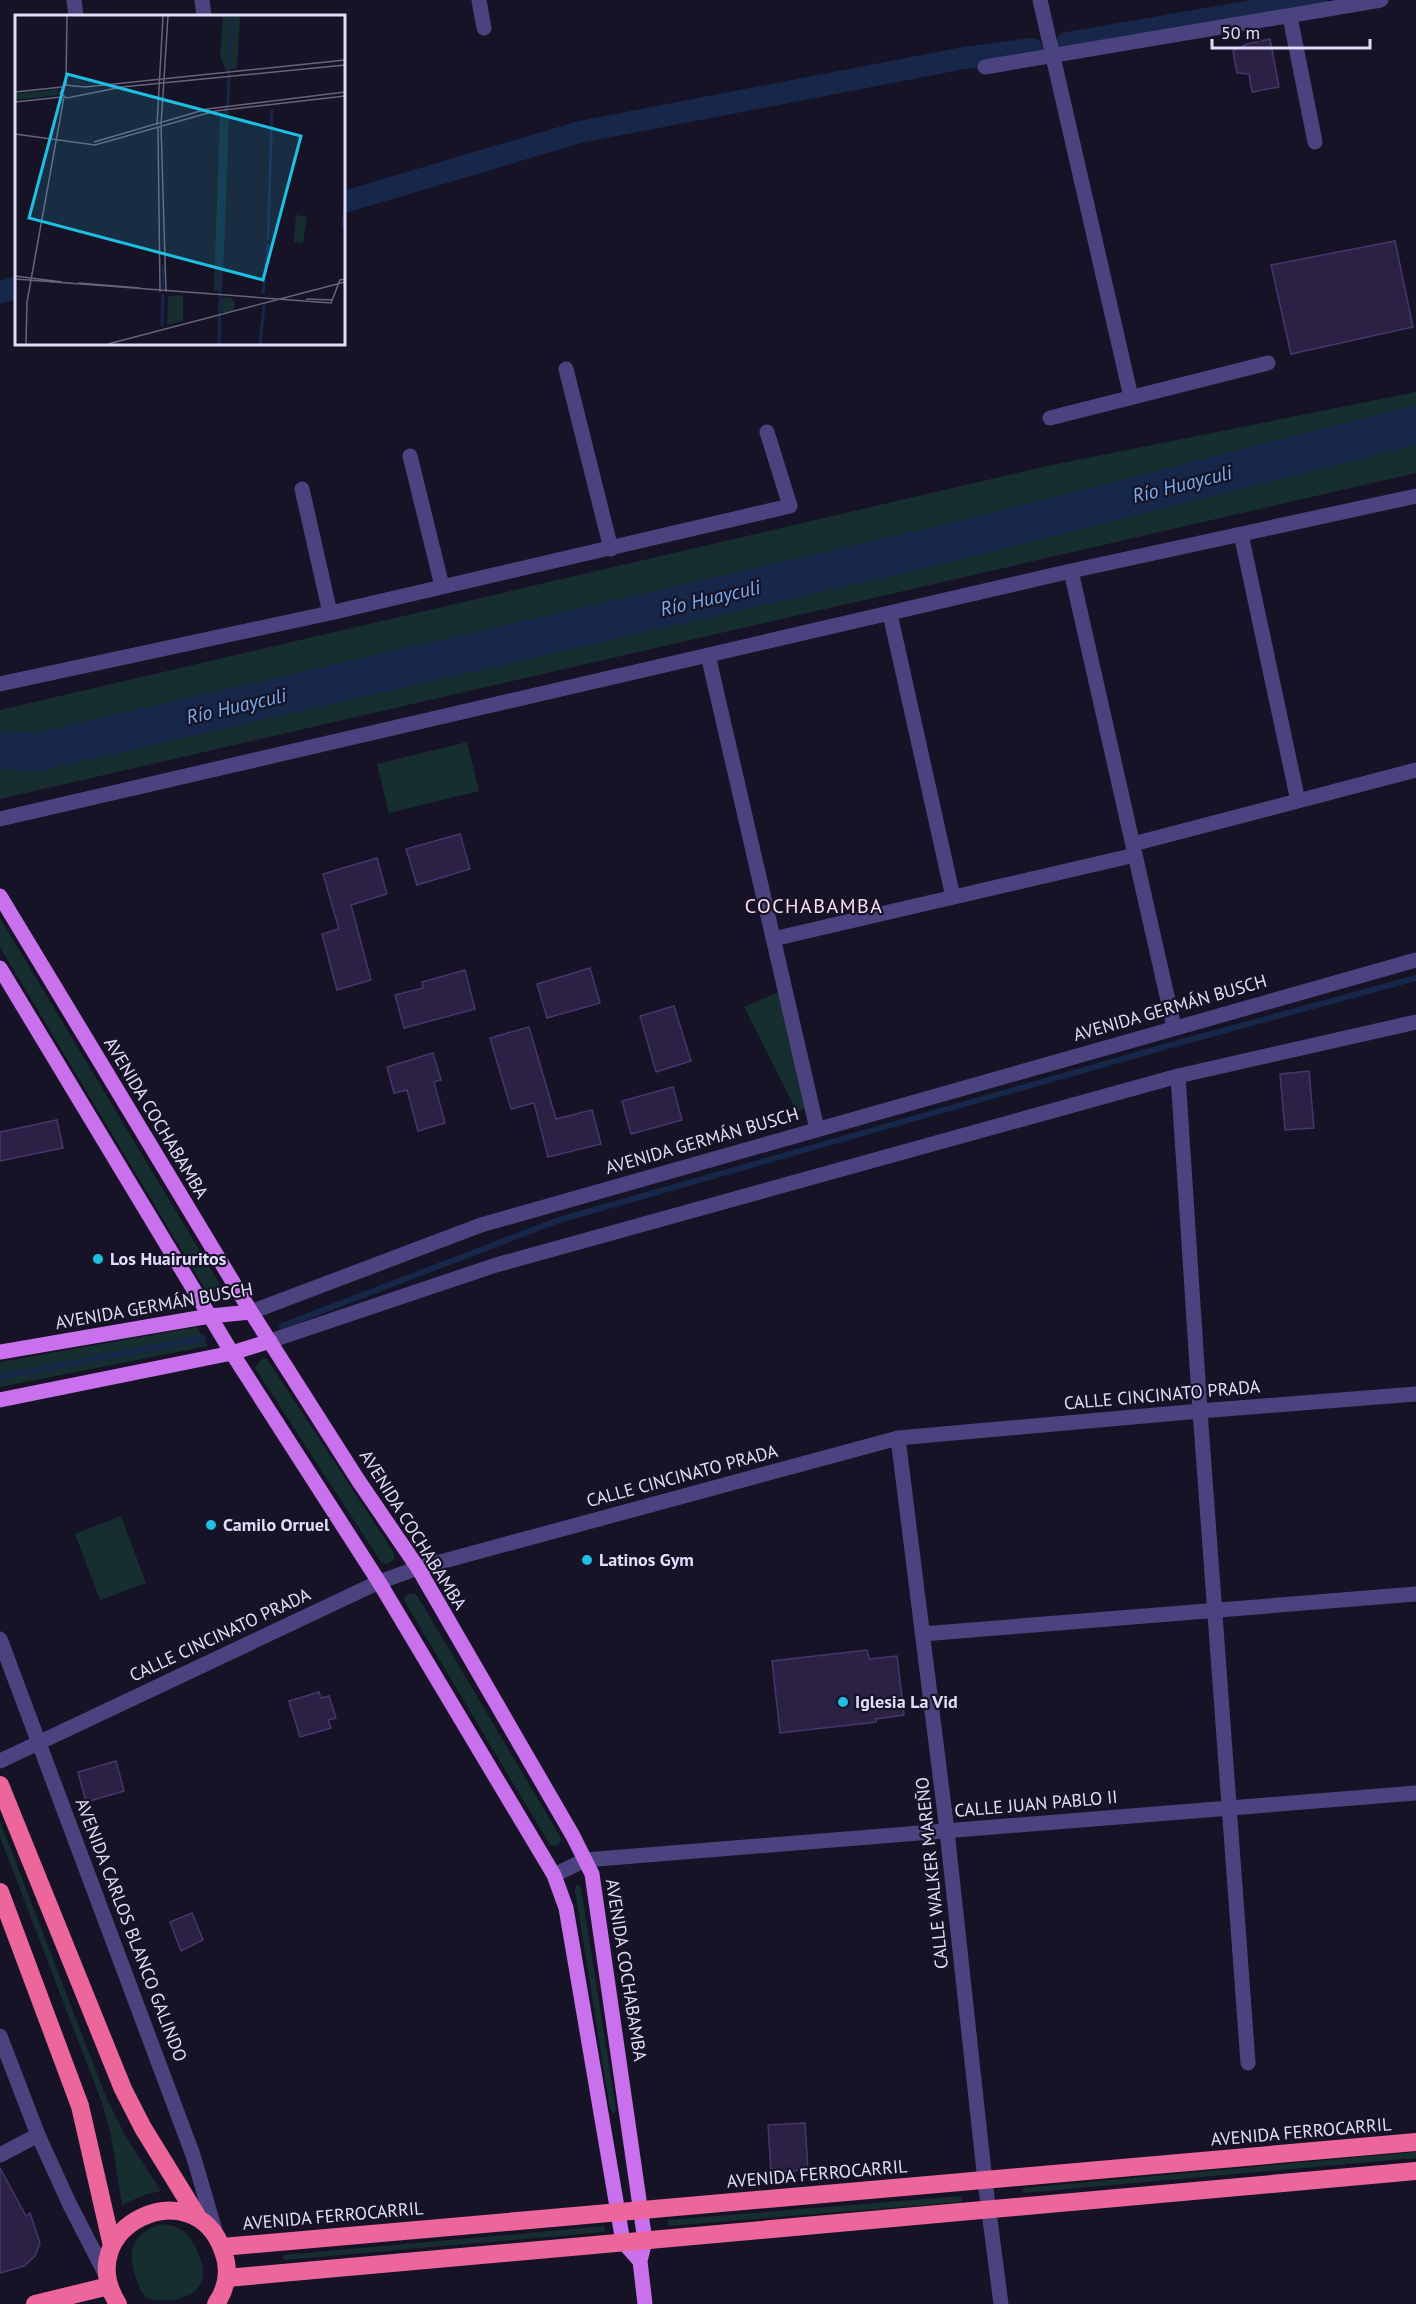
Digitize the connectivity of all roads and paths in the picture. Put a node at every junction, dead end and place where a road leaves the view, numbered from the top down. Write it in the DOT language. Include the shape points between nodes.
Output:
graph roads {
  1 [pos="74,0"];
  2 [pos="202,0"];
  3 [pos="479,0"];
  4 [pos="1040,0"];
  5 [pos="1381,0"];
  6 [pos="76,15"];
  7 [pos="204,15"];
  8 [pos="1290,17"];
  9 [pos="484,28"];
  10 [pos="1052,55"];
  11 [pos="986,67"];
  12 [pos="1315,142"];
  13 [pos="1268,363"];
  14 [pos="566,369"];
  15 [pos="1131,397"];
  16 [pos="1050,418"];
  17 [pos="767,432"];
  18 [pos="410,456"];
  19 [pos="302,489"];
  20 [pos="1416,496"];
  21 [pos="1241,534"];
  22 [pos="611,549"];
  23 [pos="1071,571"];
  24 [pos="442,586"];
  25 [pos="330,613"];
  26 [pos="890,614"];
  27 [pos="708,656"];
  28 [pos="0,684"];
  29 [pos="1416,770"];
  30 [pos="1298,801"];
  31 [pos="0,819"];
  32 [pos="1134,850"];
  33 [pos="0,896"];
  34 [pos="953,897"];
  35 [pos="773,939"];
  36 [pos="1416,960"];
  37 [pos="0,968"];
  38 [pos="1416,1022"];
  39 [pos="1174,1027"];
  40 [pos="1178,1076"];
  41 [pos="817,1129"];
  42 [pos="250,1312"];
  43 [pos="210,1316"];
  44 [pos="270,1341"];
  45 [pos="0,1352"];
  46 [pos="232,1353"];
  47 [pos="1416,1394"];
  48 [pos="0,1400"];
  49 [pos="1200,1411"];
  50 [pos="897,1438"];
  51 [pos="418,1568"];
  52 [pos="380,1582"];
  53 [pos="1416,1594"];
  54 [pos="1215,1611"];
  55 [pos="922,1634"];
  56 [pos="0,1639"];
  57 [pos="38,1743"];
  58 [pos="0,1761"];
  59 [pos="0,1785"];
  60 [pos="1416,1793"];
  61 [pos="1229,1807"];
  62 [pos="947,1831"];
  63 [pos="585,1860"];
  64 [pos="554,1875"];
  65 [pos="0,1892"];
  66 [pos="0,2036"];
  67 [pos="1248,2063"];
  68 [pos="38,2135"];
  69 [pos="1416,2142"];
  70 [pos="0,2155"];
  71 [pos="1416,2171"];
  72 [pos="985,2181"];
  73 [pos="641,2209"];
  74 [pos="988,2210"];
  75 [pos="618,2211"];
  76 [pos="199,2219"];
  77 [pos="645,2241"];
  78 [pos="219,2242"];
  79 [pos="623,2242"];
  80 [pos="112,2246"];
  81 [pos="640,2261"];
  82 [pos="109,2282"];
  83 [pos="224,2295"];
  84 [pos="34,2304"];
  85 [pos="118,2304"];
  86 [pos="645,2304"];
  87 [pos="1001,2304"];
  1 -- 6 [label="street"];
  2 -- 7 [label="street"];
  3 -- 9 [label="street"];
  4 -- 10 [label="street"];
  5 -- 8 [label="street"];
  8 -- 10 [label="street"];
  8 -- 12 [label="street"];
  10 -- 11 [label="street"];
  10 -- 15 [label="street"];
  13 -- 15 [label="street"];
  14 -- 22 [label="street"];
  15 -- 16 [label="street"];
  17 -- 22 [label="street" via="790,506"];
  18 -- 24 [label="street"];
  19 -- 25 [label="street"];
  20 -- 21 [label="street"];
  21 -- 23 [label="street"];
  21 -- 30 [label="street"];
  22 -- 24 [label="street"];
  23 -- 26 [label="street"];
  23 -- 32 [label="street"];
  24 -- 25 [label="street"];
  25 -- 28 [label="street"];
  26 -- 27 [label="street"];
  26 -- 34 [label="street"];
  27 -- 31 [label="street"];
  27 -- 35 [label="street"];
  29 -- 30 [label="street"];
  30 -- 32 [label="street"];
  32 -- 34 [label="street"];
  32 -- 39 [label="street"];
  33 -- 42 [label="main road, AVENIDA COCHABAMBA"];
  34 -- 35 [label="street"];
  35 -- 41 [label="street"];
  36 -- 39 [label="street, AVENIDA GERMÁN BUSCH"];
  37 -- 43 [label="main road"];
  38 -- 40 [label="street"];
  39 -- 41 [label="street, AVENIDA GERMÁN BUSCH"];
  40 -- 44 [label="street" via="496,1265"];
  40 -- 49 [label="street"];
  41 -- 42 [label="street, AVENIDA GERMÁN BUSCH" via="481,1225"];
  42 -- 43 [label="main road, AVENIDA GERMÁN BUSCH"];
  42 -- 44 [label="main road, AVENIDA COCHABAMBA"];
  43 -- 45 [label="main road, AVENIDA GERMÁN BUSCH"];
  43 -- 46 [label="main road"];
  44 -- 46 [label="main road"];
  44 -- 51 [label="main road, AVENIDA COCHABAMBA"];
  46 -- 48 [label="main road"];
  46 -- 52 [label="main road"];
  47 -- 49 [label="street, CALLE CINCINATO PRADA"];
  49 -- 50 [label="street, CALLE CINCINATO PRADA"];
  49 -- 54 [label="street"];
  50 -- 51 [label="street, CALLE CINCINATO PRADA"];
  50 -- 55 [label="street, CALLE WALKER MAREÑO"];
  51 -- 52 [label="street, CALLE CINCINATO PRADA"];
  51 -- 63 [label="main road, AVENIDA COCHABAMBA"];
  52 -- 57 [label="street, CALLE CINCINATO PRADA"];
  52 -- 64 [label="main road"];
  53 -- 54 [label="street"];
  54 -- 55 [label="street"];
  54 -- 61 [label="street"];
  55 -- 62 [label="street, CALLE WALKER MAREÑO"];
  56 -- 57 [label="street, AVENIDA CARLOS BLANCO GALINDO"];
  57 -- 58 [label="street, CALLE CINCINATO PRADA"];
  57 -- 78 [label="street, AVENIDA CARLOS BLANCO GALINDO" via="193,2155"];
  59 -- 76 [label="highway" via="123,2089"];
  60 -- 61 [label="street, CALLE JUAN PABLO II"];
  61 -- 62 [label="street, CALLE JUAN PABLO II"];
  61 -- 67 [label="street"];
  62 -- 63 [label="street, CALLE JUAN PABLO II"];
  62 -- 72 [label="street, CALLE WALKER MAREÑO"];
  63 -- 64 [label="street, CALLE JUAN PABLO II"];
  63 -- 73 [label="main road, AVENIDA COCHABAMBA" via="596,1891"];
  64 -- 75 [label="main road" via="566,1908"];
  65 -- 80 [label="highway" via="80,2106"];
  66 -- 68 [label="street"];
  68 -- 70 [label="street"];
  68 -- 82 [label="street"];
  69 -- 72 [label="highway, AVENIDA FERROCARRIL"];
  71 -- 74 [label="highway"];
  72 -- 73 [label="highway, AVENIDA FERROCARRIL"];
  72 -- 74 [label="street, CALLE WALKER MAREÑO"];
  73 -- 75 [label="highway, AVENIDA FERROCARRIL"];
  73 -- 77 [label="main road, AVENIDA COCHABAMBA"];
  74 -- 77 [label="highway"];
  74 -- 87 [label="street, CALLE WALKER MAREÑO"];
  75 -- 78 [label="highway, AVENIDA FERROCARRIL"];
  75 -- 79 [label="main road"];
  76 -- 78 [label="highway"];
  76 -- 80 [label="highway" via="182,2212 154,2211 129,2224"];
  77 -- 79 [label="highway"];
  77 -- 81 [label="main road"];
  78 -- 83 [label="highway" via="226,2262"];
  79 -- 81 [label="main road"];
  79 -- 83 [label="highway"];
  80 -- 82 [label="highway"];
  81 -- 86 [label="main road"];
  82 -- 84 [label="highway"];
  82 -- 85 [label="highway"];
}
